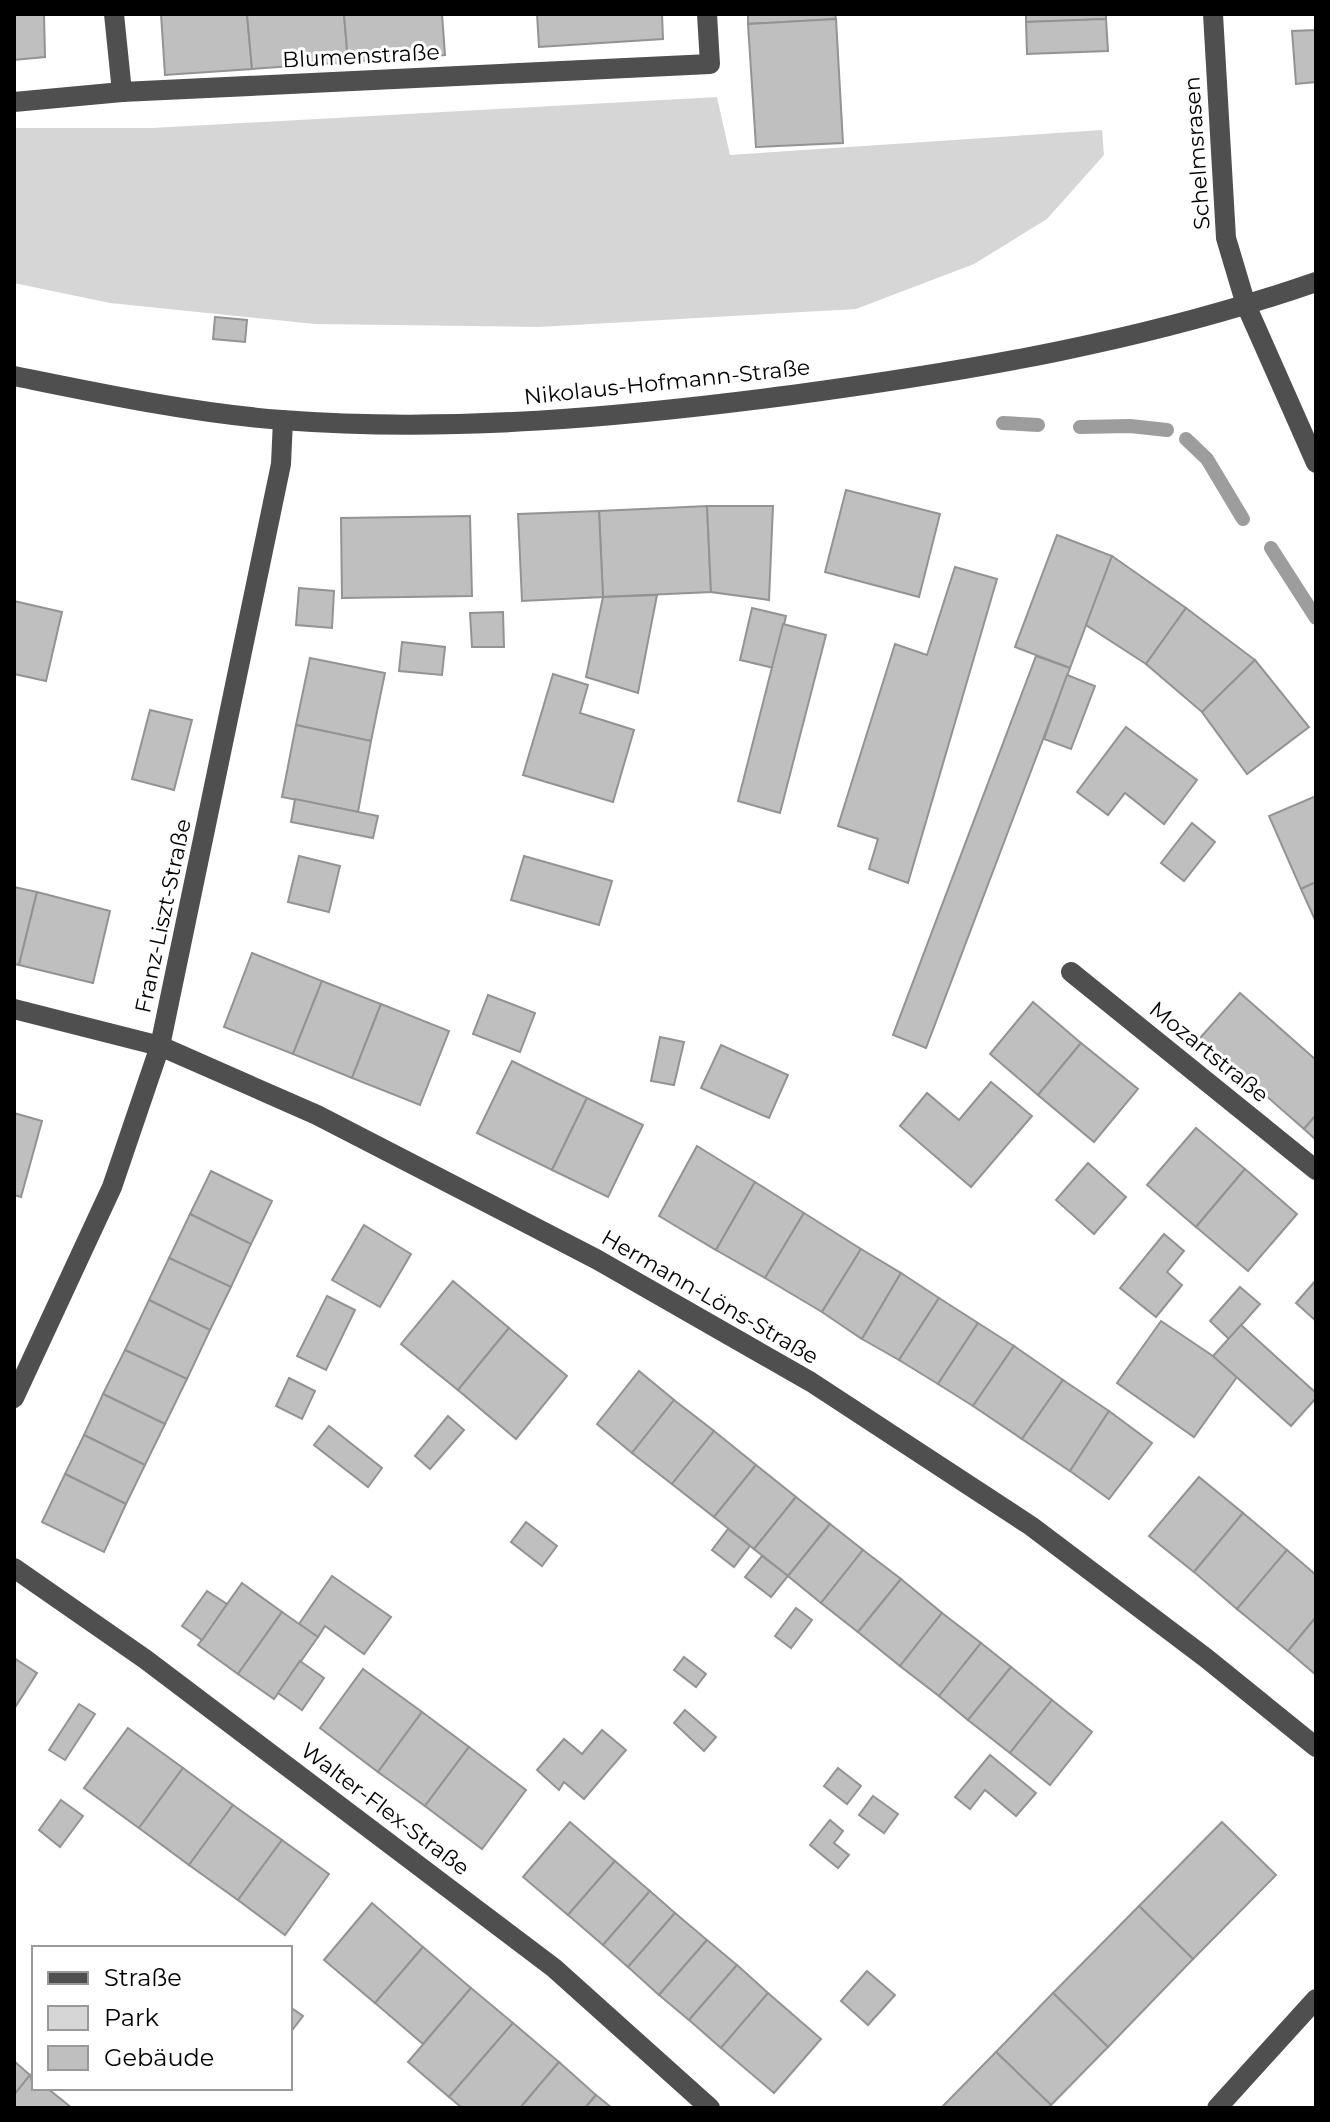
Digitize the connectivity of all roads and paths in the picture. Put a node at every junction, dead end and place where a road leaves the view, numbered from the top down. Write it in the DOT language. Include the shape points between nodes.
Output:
graph roads {
  1 [pos="114,14"];
  2 [pos="707,14"];
  3 [pos="1213,14"];
  4 [pos="122,92"];
  5 [pos="14,102"];
  6 [pos="1316,282"];
  7 [pos="1246,305"];
  8 [pos="14,376"];
  9 [pos="283,420"];
  10 [pos="1316,463"];
  11 [pos="1071,972"];
  12 [pos="14,1009"];
  13 [pos="160,1046"];
  14 [pos="1316,1170"];
  15 [pos="14,1398"];
  16 [pos="14,1568"];
  17 [pos="1316,1747"];
  18 [pos="1316,1999"];
  19 [pos="710,2108"];
  20 [pos="1217,2108"];
  1 -- 4 [label="street"];
  2 -- 4 [label="street, Blumenstraße" via="710,64"];
  3 -- 7 [label="street, Schelmsrasen" via="1226,238"];
  4 -- 5 [label="street, Blumenstraße"];
  6 -- 7 [label="street, Nikolaus-Hofmann-Straße"];
  7 -- 9 [label="street, Nikolaus-Hofmann-Straße" via="1059,354 710,406 510,421"];
  7 -- 10 [label="street, Schelmsrasen"];
  8 -- 9 [label="street, Nikolaus-Hofmann-Straße" via="158,405"];
  9 -- 13 [label="street, Franz-Liszt-Straße" via="281,464"];
  11 -- 14 [label="street, Mozartstraße"];
  12 -- 13 [label="street, Hermann-Löns-Straße"];
  13 -- 15 [label="street, Franz-Liszt-Straße" via="112,1187"];
  13 -- 17 [label="street, Hermann-Löns-Straße" via="475,1193 811,1382 1031,1526"];
  16 -- 19 [label="street, Walter-Flex-Straße" via="145,1659 541,1958"];
  18 -- 20 [label="street"];
}
